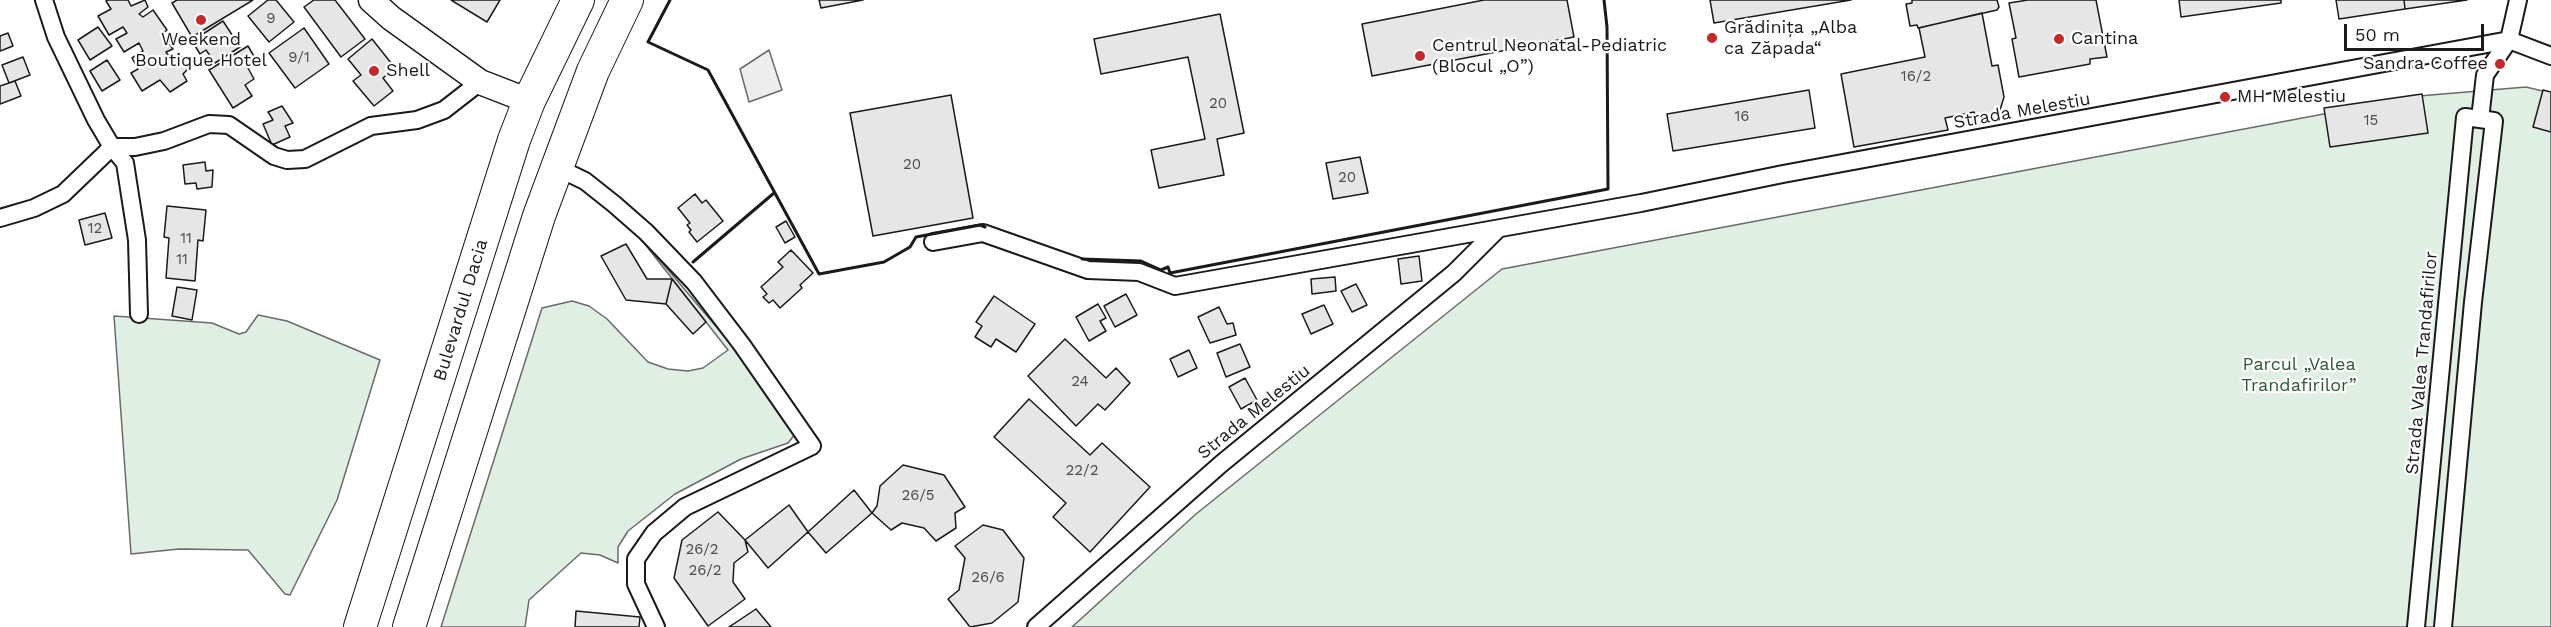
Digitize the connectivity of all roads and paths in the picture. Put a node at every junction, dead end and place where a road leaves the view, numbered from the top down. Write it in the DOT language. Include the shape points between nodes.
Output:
graph roads {
  1 [pos="44,0"];
  2 [pos="371,0"];
  3 [pos="578,0"];
  4 [pos="627,0"];
  5 [pos="2518,0"];
  6 [pos="2509,40"];
  7 [pos="2551,56"];
  8 [pos="480,82"];
  9 [pos="529,101"];
  10 [pos="2481,119"];
  11 [pos="112,147"];
  12 [pos="556,167"];
  13 [pos="0,218"];
  14 [pos="1498,230"];
  15 [pos="933,242"];
  16 [pos="139,314"];
  17 [pos="360,627"];
  18 [pos="409,627"];
  19 [pos="656,627"];
  20 [pos="1036,627"];
  21 [pos="2416,627"];
  22 [pos="2443,627"];
  1 -- 11 [label="street" via="56,37"];
  2 -- 8 [label="street"];
  3 -- 9 [label="highway, Bulevardul Dacia"];
  4 -- 12 [label="highway" via="593,71"];
  5 -- 6 [label="street"];
  6 -- 7 [label="street"];
  6 -- 10 [label="street" via="2485,75"];
  6 -- 14 [label="street, Strada Melestiu"];
  8 -- 9 [label="street"];
  8 -- 11 [label="street" via="444,110 417,120 371,126 305,159 274,156 229,125 209,124 164,141"];
  9 -- 17 [label="highway, Bulevardul Dacia"];
  10 -- 21 [label="street, Strada Valea Trandafirilor" via="2465,117"];
  10 -- 22 [label="street" via="2494,121"];
  11 -- 13 [label="street" via="63,194"];
  11 -- 16 [label="street" via="125,163 137,240"];
  12 -- 18 [label="highway"];
  12 -- 19 [label="street" via="585,181 614,204 694,282 812,446 685,507 654,533 636,559 636,584"];
  14 -- 15 [label="street, Strada Melestiu" via="1175,286 1138,272 1088,270 983,233"];
  14 -- 20 [label="street, Strada Melestiu" via="1454,273 1221,464"];
}
